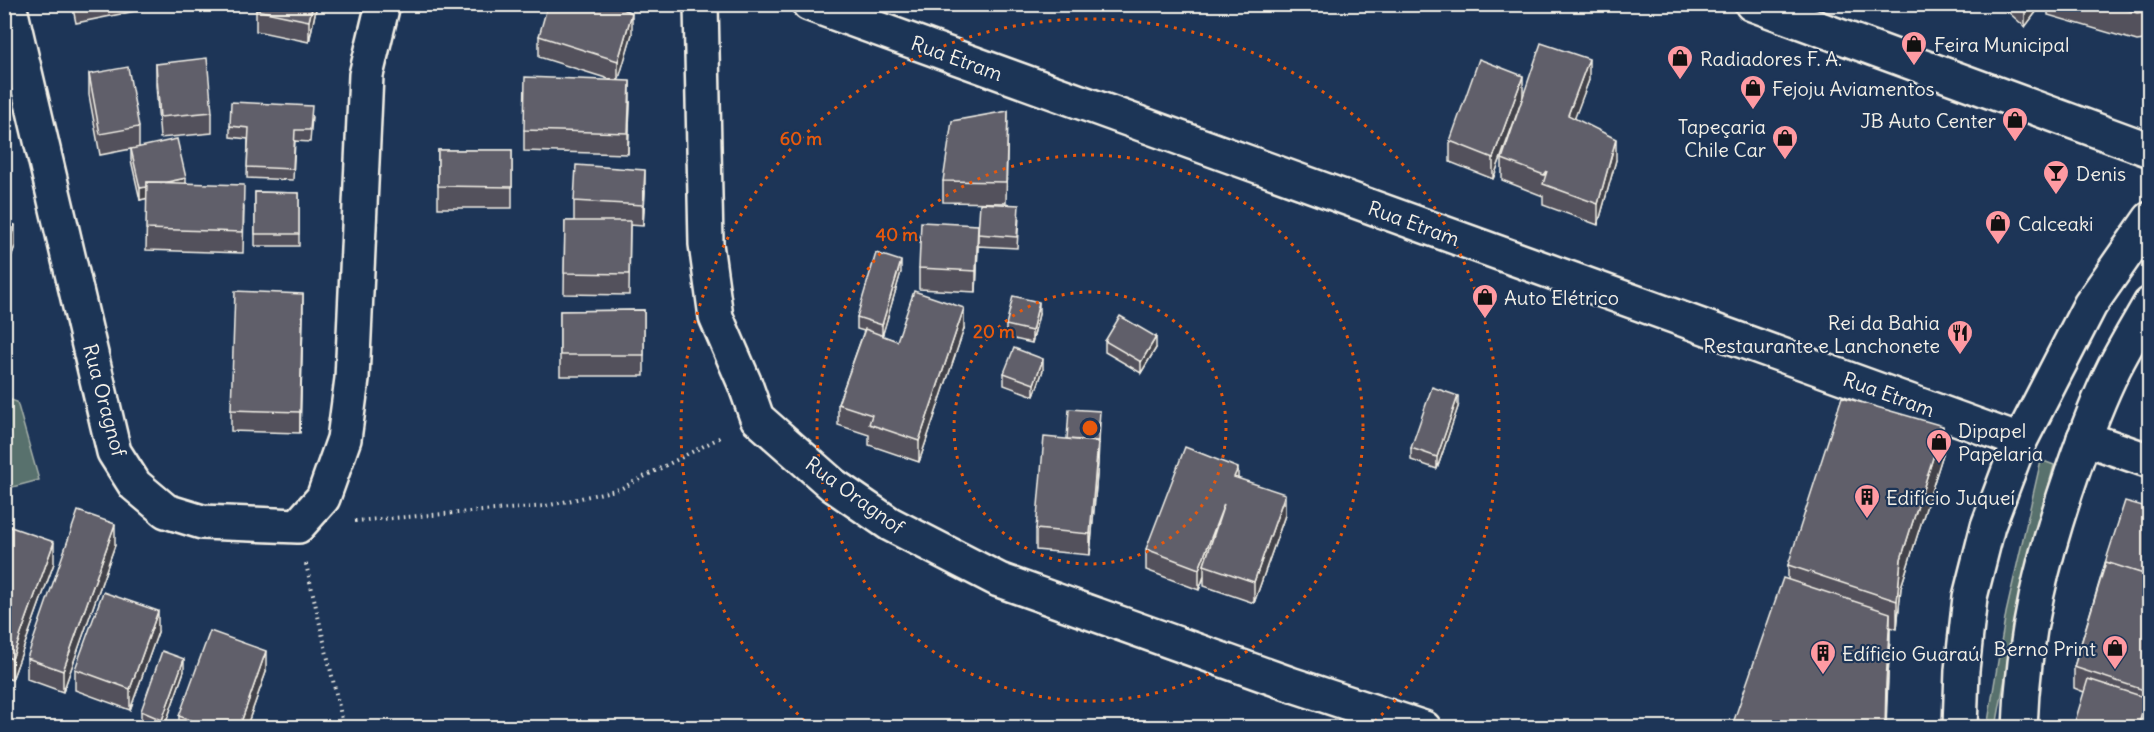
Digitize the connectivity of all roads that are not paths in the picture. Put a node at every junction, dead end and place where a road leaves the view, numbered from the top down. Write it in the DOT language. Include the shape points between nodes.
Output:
graph roads {
  1 [pos="9,4"];
  2 [pos="382,4"];
  3 [pos="701,4"];
  4 [pos="809,4"];
  5 [pos="1752,4"];
  6 [pos="2150,150"];
  7 [pos="2150,219"];
  8 [pos="2150,304"];
  9 [pos="2084,438"];
  10 [pos="2020,441"];
  11 [pos="2150,460"];
  12 [pos="1424,728"];
  13 [pos="1960,728"];
  14 [pos="2020,728"];
  1 -- 2 [label="street, Rua Oragnof" via="114,452 135,485 166,511 202,522 298,526 323,498 344,439 352,379 366,75"];
  3 -- 12 [label="street, Rua Oragnof" via="706,244 716,317 758,418 833,485 890,524 999,580"];
  4 -- 10 [label="street, Rua Etram"];
  5 -- 6 [label="street"];
  7 -- 10 [label="street" via="2090,305"];
  8 -- 9 [label="street" via="2114,368"];
  9 -- 11 [label="street"];
  9 -- 14 [label="street" via="2052,532 2032,608"];
  10 -- 13 [label="street" via="1988,526 1970,597"];
}
